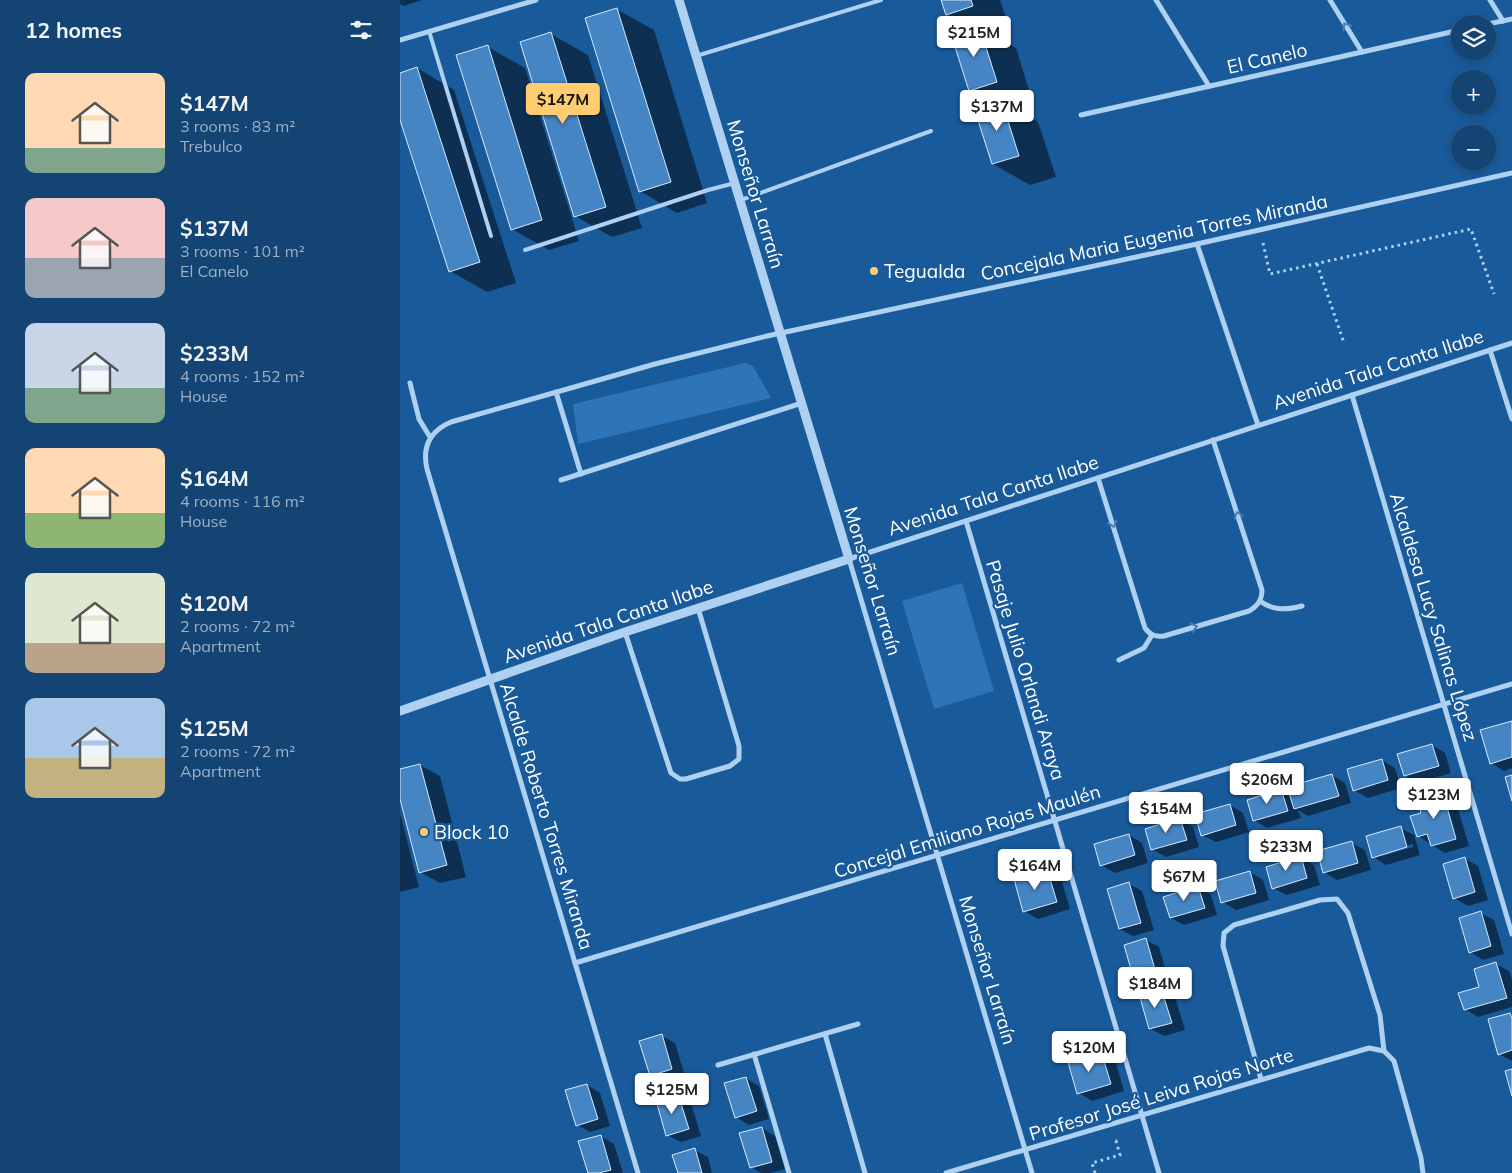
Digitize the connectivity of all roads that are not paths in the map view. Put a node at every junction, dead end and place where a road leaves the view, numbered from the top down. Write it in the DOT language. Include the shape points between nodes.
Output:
graph roads {
  1 [pos="536,0"];
  2 [pos="679,0"];
  3 [pos="880,0"];
  4 [pos="1156,0"];
  5 [pos="1330,0"];
  6 [pos="1490,0"];
  7 [pos="1512,18"];
  8 [pos="1503,21"];
  9 [pos="1496,22"];
  10 [pos="429,32"];
  11 [pos="1451,32"];
  12 [pos="400,40"];
  13 [pos="1362,52"];
  14 [pos="696,56"];
  15 [pos="1209,86"];
  16 [pos="1081,115"];
  17 [pos="931,131"];
  18 [pos="1512,174"];
  19 [pos="736,183"];
  20 [pos="741,200"];
  21 [pos="491,236"];
  22 [pos="1197,244"];
  23 [pos="525,250"];
  24 [pos="781,334"];
  25 [pos="1512,343"];
  26 [pos="1490,350"];
  27 [pos="410,383"];
  28 [pos="556,392"];
  29 [pos="1352,395"];
  30 [pos="802,403"];
  31 [pos="1512,419"];
  32 [pos="1258,426"];
  33 [pos="430,438"];
  34 [pos="1213,440"];
  35 [pos="581,474"];
  36 [pos="1098,478"];
  37 [pos="561,480"];
  38 [pos="966,521"];
  39 [pos="849,559"];
  40 [pos="1260,601"];
  41 [pos="1302,606"];
  42 [pos="698,608"];
  43 [pos="625,632"];
  44 [pos="1152,635"];
  45 [pos="1119,660"];
  46 [pos="490,679"];
  47 [pos="1512,684"];
  48 [pos="1444,704"];
  49 [pos="400,711"];
  50 [pos="1055,820"];
  51 [pos="937,855"];
  52 [pos="1512,934"];
  53 [pos="575,963"];
  54 [pos="858,1024"];
  55 [pos="825,1034"];
  56 [pos="1384,1051"];
  57 [pos="754,1054"];
  58 [pos="718,1065"];
  59 [pos="1261,1079"];
  60 [pos="1142,1115"];
  61 [pos="1025,1150"];
  62 [pos="638,1173"];
  63 [pos="789,1173"];
  64 [pos="865,1173"];
  65 [pos="946,1173"];
  66 [pos="1032,1173"];
  67 [pos="1160,1173"];
  68 [pos="1422,1173"];
  1 -- 10 [label="street"];
  2 -- 14 [label="street, Monseñor Larraín"];
  3 -- 14 [label="lane"];
  4 -- 15 [label="street"];
  13 -- 5 [label="street, one-way"];
  6 -- 8 [label="street"];
  7 -- 8 [label="street"];
  8 -- 9 [label="street"];
  10 -- 12 [label="street"];
  10 -- 21 [label="lane"];
  11 -- 13 [label="street, El Canelo"];
  13 -- 15 [label="street, El Canelo"];
  14 -- 19 [label="street, Monseñor Larraín"];
  15 -- 16 [label="street, El Canelo"];
  17 -- 20 [label="lane"];
  18 -- 22 [label="street, Concejala Maria Eugenia Torres Miranda"];
  19 -- 20 [label="street, Monseñor Larraín"];
  19 -- 23 [label="lane"];
  20 -- 24 [label="street, Monseñor Larraín"];
  22 -- 24 [label="street, Concejala Maria Eugenia Torres Miranda"];
  22 -- 32 [label="street"];
  24 -- 28 [label="street, Concejala Maria Eugenia Torres Miranda" via="654,364"];
  24 -- 30 [label="street, Monseñor Larraín"];
  25 -- 26 [label="street, Avenida Tala Canta Ilabe"];
  26 -- 29 [label="street, Avenida Tala Canta Ilabe"];
  26 -- 31 [label="street"];
  27 -- 33 [label="street" via="419,419"];
  28 -- 33 [label="street, Concejala Maria Eugenia Torres Miranda" via="451,422 436,430"];
  28 -- 35 [label="street"];
  29 -- 32 [label="street, Avenida Tala Canta Ilabe"];
  29 -- 48 [label="street, Alcaldesa Lucy Salinas López"];
  30 -- 35 [label="street"];
  30 -- 39 [label="street, Monseñor Larraín"];
  32 -- 34 [label="street, Avenida Tala Canta Ilabe"];
  33 -- 46 [label="street, Alcalde Roberto Torres Miranda" via="426,448 427,469"];
  34 -- 36 [label="street, Avenida Tala Canta Ilabe"];
  40 -- 34 [label="street, one-way" via="1262,590"];
  35 -- 37 [label="street"];
  36 -- 38 [label="street, Avenida Tala Canta Ilabe"];
  36 -- 44 [label="street, one-way" via="1145,628"];
  38 -- 39 [label="street, Avenida Tala Canta Ilabe"];
  38 -- 50 [label="street, Pasaje Julio Orlandi Araya"];
  39 -- 42 [label="street, Avenida Tala Canta Ilabe"];
  39 -- 51 [label="street, Monseñor Larraín"];
  40 -- 41 [label="street" via="1280,609"];
  44 -- 40 [label="street, one-way" via="1164,636 1249,611"];
  42 -- 43 [label="street, Avenida Tala Canta Ilabe"];
  42 -- 43 [label="street" via="739,746 739,759 730,766 686,779 671,773"];
  43 -- 46 [label="street, Avenida Tala Canta Ilabe"];
  44 -- 45 [label="street" via="1144,648"];
  46 -- 49 [label="street, Avenida Tala Canta Ilabe"];
  46 -- 53 [label="street, Alcalde Roberto Torres Miranda"];
  47 -- 48 [label="street, Concejal Emiliano Rojas Maulén"];
  48 -- 50 [label="street, Concejal Emiliano Rojas Maulén"];
  48 -- 52 [label="street, Alcaldesa Lucy Salinas López"];
  50 -- 51 [label="street, Concejal Emiliano Rojas Maulén"];
  50 -- 60 [label="street, Pasaje Julio Orlandi Araya"];
  51 -- 53 [label="street, Concejal Emiliano Rojas Maulén"];
  51 -- 61 [label="street, Monseñor Larraín"];
  53 -- 62 [label="street, Alcalde Roberto Torres Miranda"];
  54 -- 55 [label="street"];
  55 -- 57 [label="street"];
  55 -- 64 [label="street"];
  56 -- 59 [label="street, Profesor José Leiva Rojas Norte" via="1362,1049"];
  56 -- 59 [label="street" via="1380,1015 1348,913 1337,899 1320,900 1234,925 1224,933 1223,946"];
  56 -- 68 [label="street" via="1397,1068 1421,1158"];
  57 -- 58 [label="street"];
  57 -- 63 [label="street"];
  59 -- 60 [label="street, Profesor José Leiva Rojas Norte"];
  60 -- 61 [label="street, Profesor José Leiva Rojas Norte"];
  60 -- 67 [label="street, Pasaje Julio Orlandi Araya"];
  61 -- 65 [label="street, Profesor José Leiva Rojas Norte"];
  61 -- 66 [label="street, Monseñor Larraín"];
}
